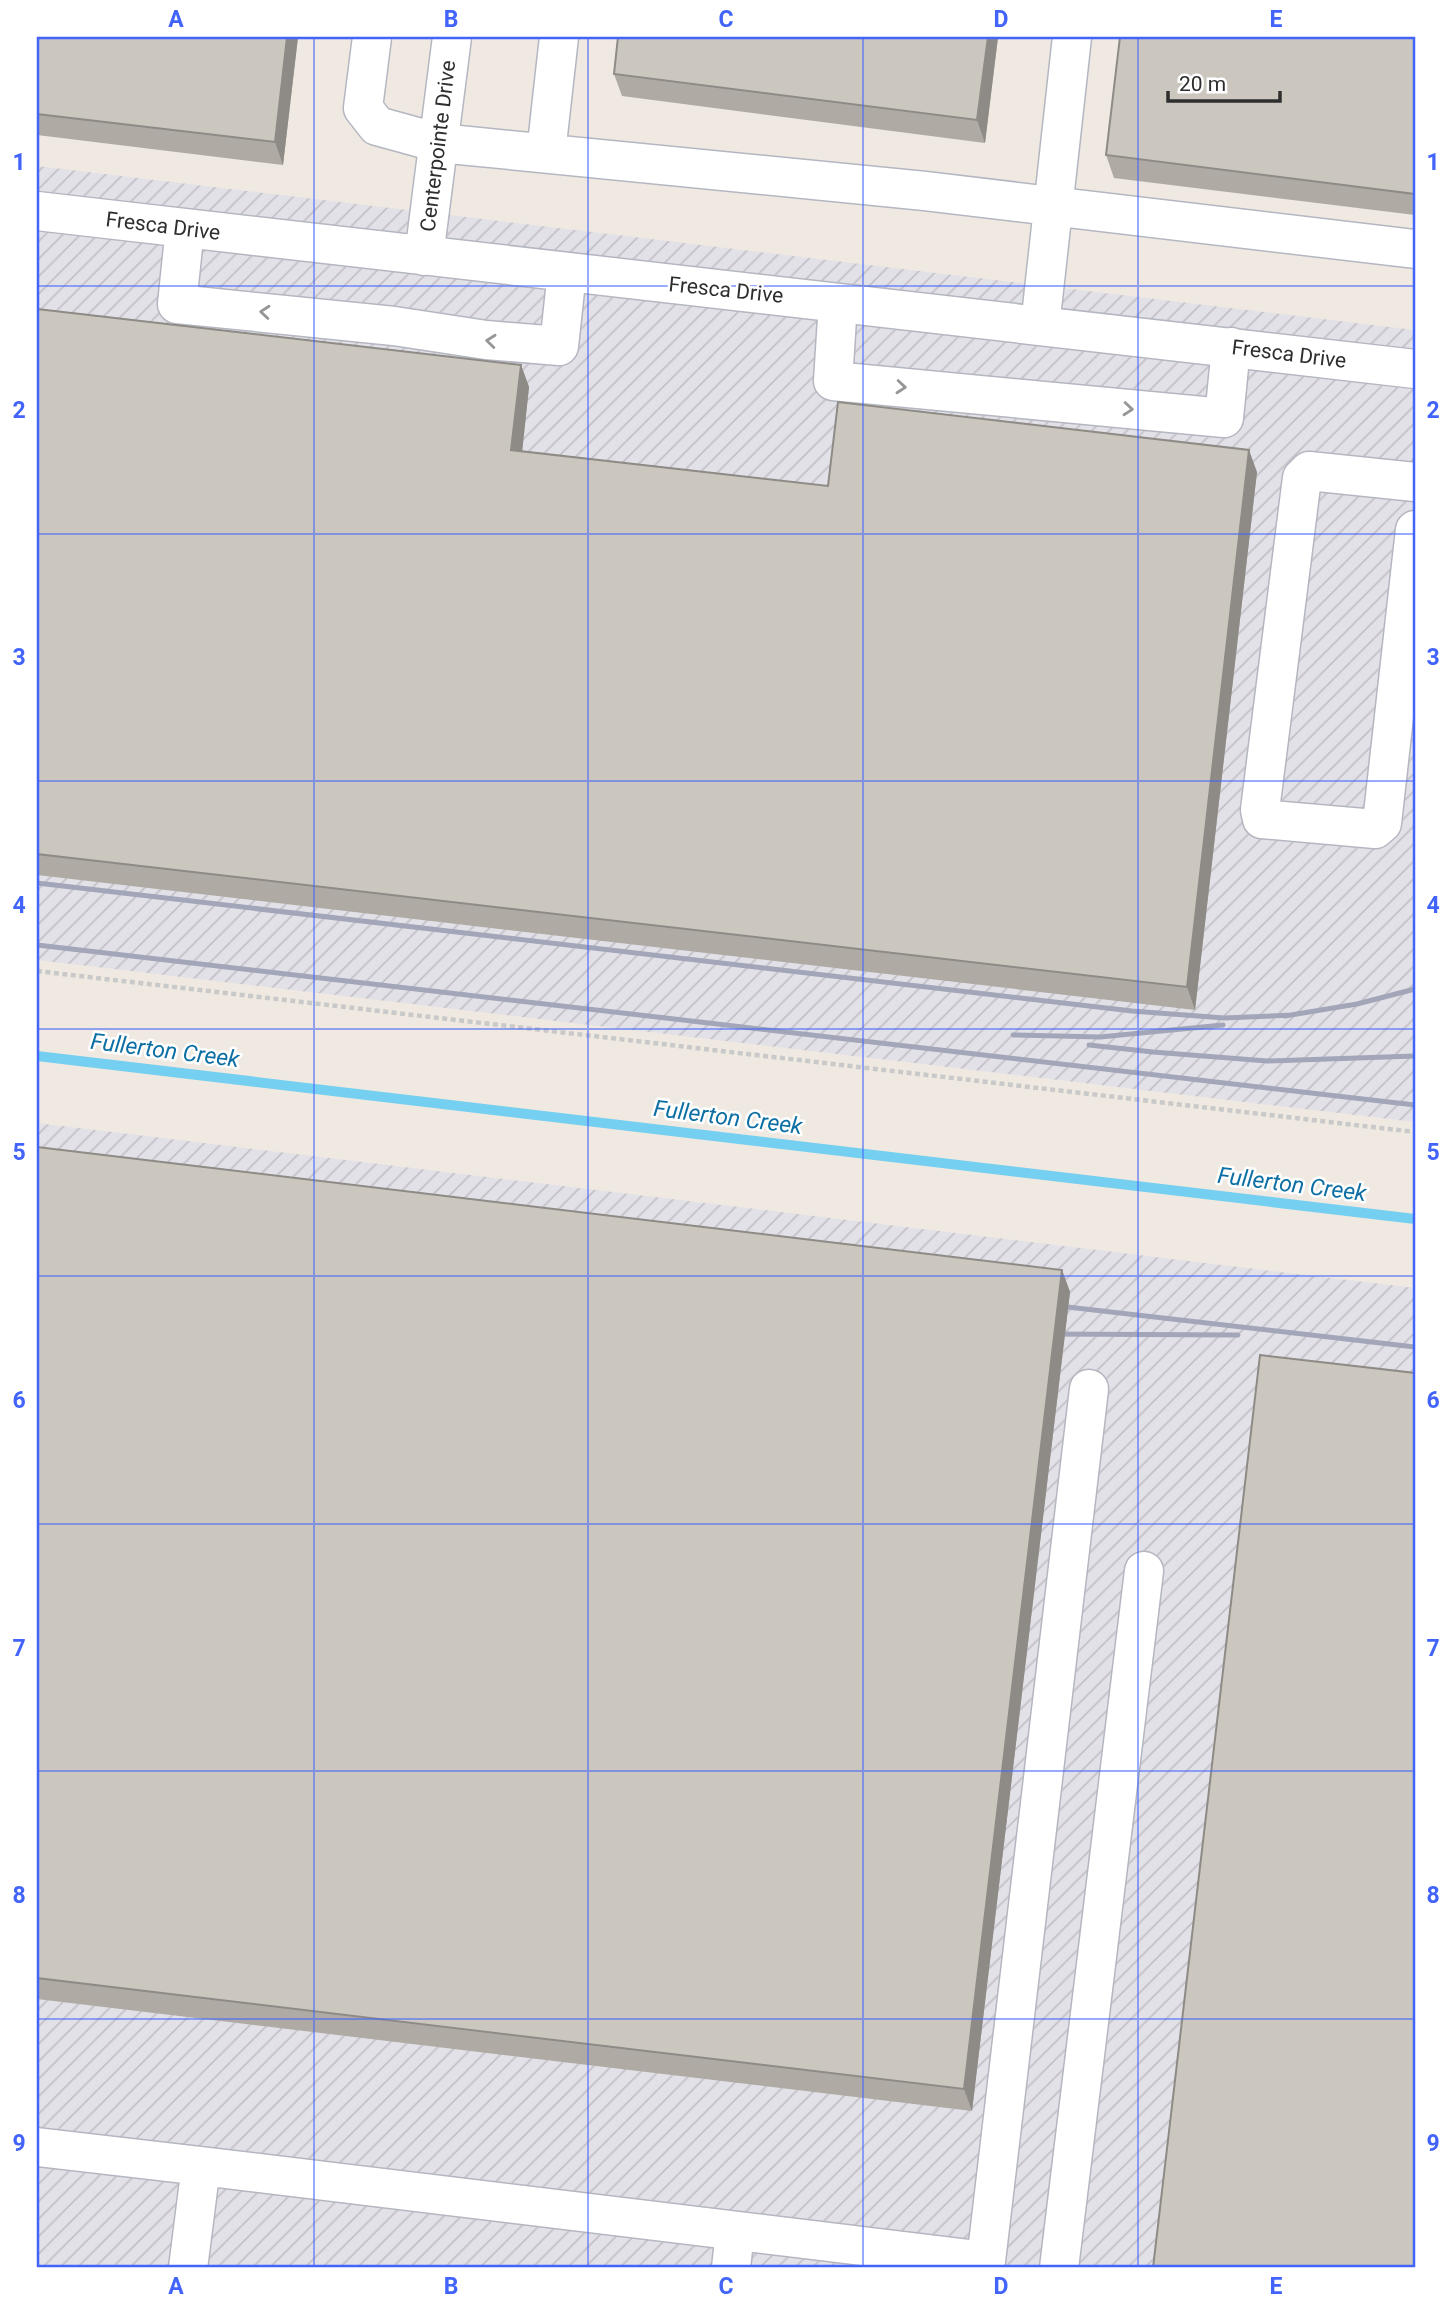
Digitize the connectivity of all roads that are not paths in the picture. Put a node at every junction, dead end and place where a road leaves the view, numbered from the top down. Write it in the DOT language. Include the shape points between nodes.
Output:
graph roads {
  1 [pos="372,37"];
  2 [pos="452,37"];
  3 [pos="559,37"];
  4 [pos="1072,37"];
  5 [pos="439,143"];
  6 [pos="546,153"];
  7 [pos="1052,206"];
  8 [pos="37,211"];
  9 [pos="185,228"];
  10 [pos="1415,248"];
  11 [pos="424,256"];
  12 [pos="567,272"];
  13 [pos="838,303"];
  14 [pos="1040,326"];
  15 [pos="1231,347"];
  16 [pos="1415,369"];
  17 [pos="1415,482"];
  18 [pos="1415,530"];
  19 [pos="1089,1389"];
  20 [pos="1144,1571"];
  21 [pos="37,2147"];
  22 [pos="201,2166"];
  23 [pos="735,2231"];
  24 [pos="188,2268"];
  25 [pos="731,2268"];
  26 [pos="1059,2268"];
  1 -- 5 [label="street" via="363,108 377,126"];
  2 -- 5 [label="street, Centerpointe Drive"];
  3 -- 6 [label="street"];
  4 -- 7 [label="street"];
  5 -- 6 [label="street"];
  5 -- 11 [label="street, Centerpointe Drive"];
  6 -- 7 [label="street"];
  7 -- 10 [label="street"];
  7 -- 14 [label="street"];
  8 -- 9 [label="street, Fresca Drive"];
  9 -- 11 [label="street, Fresca Drive"];
  12 -- 9 [label="street, one-way" via="559,346 486,341 394,326 177,304"];
  11 -- 12 [label="street, Fresca Drive"];
  12 -- 13 [label="street, Fresca Drive"];
  13 -- 14 [label="street, Fresca Drive"];
  13 -- 15 [label="street, one-way" via="834,381 1224,418"];
  14 -- 15 [label="street, Fresca Drive"];
  15 -- 16 [label="street, Fresca Drive"];
  17 -- 18 [label="street" via="1309,471 1301,478 1262,819 1375,829 1381,823"];
  19 -- 23 [label="street" via="986,2261"];
  20 -- 26 [label="street"];
  21 -- 22 [label="street"];
  22 -- 23 [label="street"];
  22 -- 24 [label="street"];
  23 -- 25 [label="street"];
}
